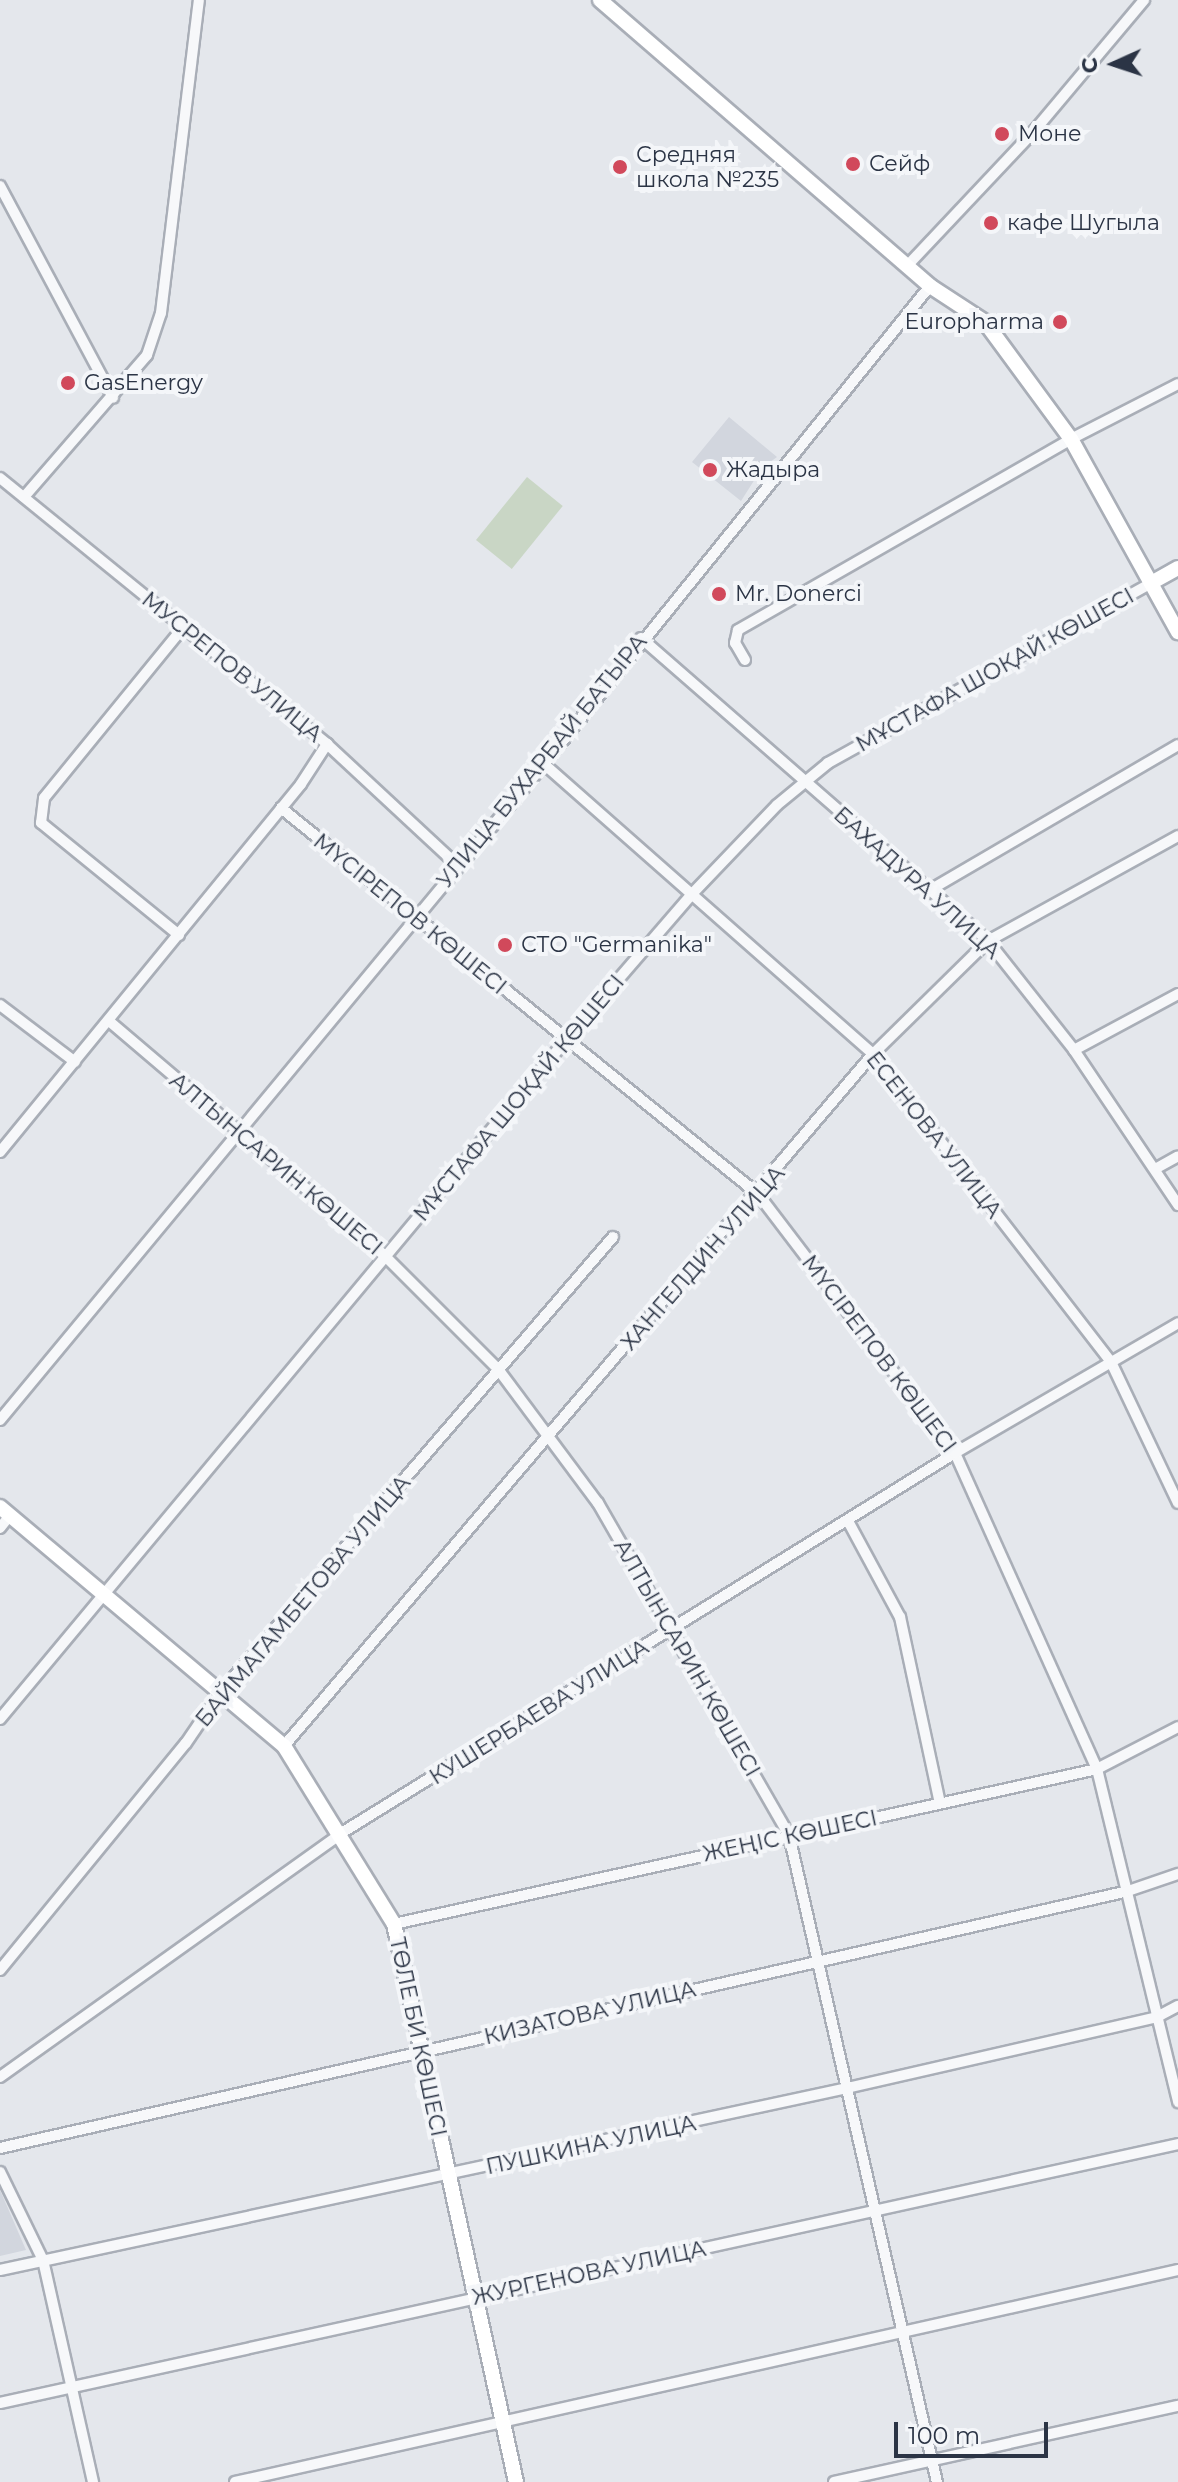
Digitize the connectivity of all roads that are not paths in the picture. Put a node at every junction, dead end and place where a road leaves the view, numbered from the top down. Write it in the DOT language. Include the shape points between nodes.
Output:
graph roads {
  1 [pos="199,0"];
  2 [pos="600,0"];
  3 [pos="1144,0"];
  4 [pos="0,186"];
  5 [pos="10,201"];
  6 [pos="0,208"];
  7 [pos="907,266"];
  8 [pos="930,286"];
  9 [pos="1178,384"];
  10 [pos="113,398"];
  11 [pos="1071,439"];
  12 [pos="0,478"];
  13 [pos="24,497"];
  14 [pos="1178,568"];
  15 [pos="1151,583"];
  16 [pos="181,630"];
  17 [pos="1178,632"];
  18 [pos="641,638"];
  19 [pos="745,660"];
  20 [pos="327,744"];
  21 [pos="1178,745"];
  22 [pos="544,764"];
  23 [pos="803,782"];
  24 [pos="281,808"];
  25 [pos="1178,836"];
  26 [pos="457,865"];
  27 [pos="930,890"];
  28 [pos="691,895"];
  29 [pos="414,920"];
  30 [pos="179,935"];
  31 [pos="988,941"];
  32 [pos="1178,994"];
  33 [pos="0,1005"];
  34 [pos="109,1021"];
  35 [pos="566,1040"];
  36 [pos="1074,1050"];
  37 [pos="873,1054"];
  38 [pos="75,1062"];
  39 [pos="239,1132"];
  40 [pos="0,1152"];
  41 [pos="1178,1156"];
  42 [pos="1155,1169"];
  43 [pos="758,1194"];
  44 [pos="1178,1205"];
  45 [pos="613,1237"];
  46 [pos="386,1257"];
  47 [pos="1178,1323"];
  48 [pos="1111,1362"];
  49 [pos="498,1369"];
  50 [pos="0,1420"];
  51 [pos="549,1437"];
  52 [pos="955,1453"];
  53 [pos="1178,1503"];
  54 [pos="5,1511"];
  55 [pos="848,1521"];
  56 [pos="0,1528"];
  57 [pos="105,1595"];
  58 [pos="672,1631"];
  59 [pos="220,1693"];
  60 [pos="0,1719"];
  61 [pos="1178,1727"];
  62 [pos="284,1746"];
  63 [pos="1097,1769"];
  64 [pos="940,1803"];
  65 [pos="341,1834"];
  66 [pos="789,1835"];
  67 [pos="1178,1874"];
  68 [pos="1128,1891"];
  69 [pos="394,1924"];
  70 [pos="818,1961"];
  71 [pos="0,1970"];
  72 [pos="1178,2006"];
  73 [pos="1157,2017"];
  74 [pos="421,2051"];
  75 [pos="0,2077"];
  76 [pos="847,2088"];
  77 [pos="1178,2102"];
  78 [pos="1178,2144"];
  79 [pos="0,2148"];
  80 [pos="0,2172"];
  81 [pos="449,2176"];
  82 [pos="875,2210"];
  83 [pos="43,2260"];
  84 [pos="0,2270"];
  85 [pos="1178,2270"];
  86 [pos="475,2298"];
  87 [pos="903,2331"];
  88 [pos="71,2388"];
  89 [pos="0,2403"];
  90 [pos="1178,2406"];
  91 [pos="503,2424"];
  92 [pos="932,2459"];
  93 [pos="93,2482"];
  94 [pos="235,2482"];
  95 [pos="516,2482"];
  96 [pos="834,2482"];
  97 [pos="937,2482"];
  1 -- 10 [label="street" via="161,313 147,355"];
  2 -- 7 [label="street"];
  3 -- 7 [label="street" via="1035,130"];
  4 -- 5 [label="street"];
  5 -- 6 [label="street"];
  5 -- 10 [label="street"];
  7 -- 8 [label="street"];
  8 -- 11 [label="street" via="985,322"];
  8 -- 18 [label="street, УЛИЦА БУХАРБАЙ БАТЫРА"];
  9 -- 11 [label="street"];
  10 -- 13 [label="street"];
  11 -- 15 [label="street"];
  11 -- 19 [label="street" via="738,630 735,643"];
  12 -- 13 [label="street, МУСРЕПОВ УЛИЦА"];
  13 -- 16 [label="street, МУСРЕПОВ УЛИЦА"];
  14 -- 15 [label="street, МҰСТАФА ШОҚАЙ КӨШЕСІ"];
  15 -- 17 [label="street"];
  15 -- 23 [label="street, МҰСТАФА ШОҚАЙ КӨШЕСІ"];
  16 -- 20 [label="street, МУСРЕПОВ УЛИЦА"];
  16 -- 30 [label="street" via="44,798 41,823"];
  18 -- 22 [label="street, УЛИЦА БУХАРБАЙ БАТЫРА"];
  18 -- 23 [label="street, БАХАДУРА УЛИЦА"];
  20 -- 24 [label="street"];
  20 -- 26 [label="street, МУСРЕПОВ УЛИЦА"];
  21 -- 27 [label="street"];
  22 -- 26 [label="street, УЛИЦА БУХАРБАЙ БАТЫРА"];
  22 -- 28 [label="street, ЕСЕНОВА УЛИЦА"];
  23 -- 27 [label="street, БАХАДУРА УЛИЦА"];
  23 -- 28 [label="street, МҰСТАФА ШОҚАЙ КӨШЕСІ"];
  24 -- 29 [label="street, МҮСІРЕПОВ КӨШЕСІ"];
  24 -- 30 [label="street"];
  25 -- 31 [label="street, ХАНГЕЛДИН УЛИЦА"];
  26 -- 29 [label="street, УЛИЦА БУХАРБАЙ БАТЫРА"];
  27 -- 31 [label="street, БАХАДУРА УЛИЦА"];
  28 -- 35 [label="street, МҰСТАФА ШОҚАЙ КӨШЕСІ"];
  28 -- 37 [label="street, ЕСЕНОВА УЛИЦА"];
  29 -- 35 [label="street, МҮСІРЕПОВ КӨШЕСІ"];
  29 -- 39 [label="street, УЛИЦА БУХАРБАЙ БАТЫРА"];
  30 -- 34 [label="street"];
  31 -- 36 [label="street, БАХАДУРА УЛИЦА"];
  31 -- 37 [label="street, ХАНГЕЛДИН УЛИЦА"];
  32 -- 36 [label="street"];
  33 -- 38 [label="street"];
  34 -- 38 [label="street"];
  34 -- 39 [label="street, АЛТЫНСАРИН КӨШЕСІ"];
  35 -- 43 [label="street, МҮСІРЕПОВ КӨШЕСІ"];
  35 -- 46 [label="street, МҰСТАФА ШОҚАЙ КӨШЕСІ"];
  36 -- 42 [label="street, БАХАДУРА УЛИЦА"];
  37 -- 43 [label="street, ХАНГЕЛДИН УЛИЦА"];
  37 -- 48 [label="street, ЕСЕНОВА УЛИЦА"];
  38 -- 40 [label="street"];
  39 -- 46 [label="street, АЛТЫНСАРИН КӨШЕСІ"];
  39 -- 50 [label="street, УЛИЦА БУХАРБАЙ БАТЫРА"];
  41 -- 42 [label="street"];
  42 -- 44 [label="street, БАХАДУРА УЛИЦА"];
  43 -- 51 [label="street, ХАНГЕЛДИН УЛИЦА"];
  43 -- 52 [label="street, МҮСІРЕПОВ КӨШЕСІ"];
  45 -- 49 [label="street, БАЙМАГАМБЕТОВА УЛИЦА"];
  46 -- 49 [label="street, АЛТЫНСАРИН КӨШЕСІ"];
  46 -- 57 [label="street, МҰСТАФА ШОҚАЙ КӨШЕСІ"];
  47 -- 48 [label="street, КУШЕРБАЕВА УЛИЦА"];
  48 -- 52 [label="street, КУШЕРБАЕВА УЛИЦА"];
  48 -- 53 [label="street, ЕСЕНОВА УЛИЦА"];
  49 -- 51 [label="street, АЛТЫНСАРИН КӨШЕСІ"];
  49 -- 59 [label="street, БАЙМАГАМБЕТОВА УЛИЦА"];
  51 -- 58 [label="street, АЛТЫНСАРИН КӨШЕСІ" via="598,1503"];
  51 -- 62 [label="street, ХАНГЕЛДИН УЛИЦА"];
  52 -- 55 [label="street, КУШЕРБАЕВА УЛИЦА"];
  52 -- 63 [label="street, МҮСІРЕПОВ КӨШЕСІ"];
  54 -- 56 [label="street"];
  54 -- 57 [label="street, ТӨЛЕ БИ КӨШЕСІ"];
  55 -- 58 [label="street, КУШЕРБАЕВА УЛИЦА"];
  55 -- 64 [label="street" via="900,1617"];
  57 -- 59 [label="street, ТӨЛЕ БИ КӨШЕСІ"];
  57 -- 60 [label="street, МҰСТАФА ШОҚАЙ КӨШЕСІ"];
  58 -- 65 [label="street, КУШЕРБАЕВА УЛИЦА"];
  58 -- 66 [label="street, АЛТЫНСАРИН КӨШЕСІ"];
  59 -- 62 [label="street, ТӨЛЕ БИ КӨШЕСІ"];
  59 -- 71 [label="street, БАЙМАГАМБЕТОВА УЛИЦА" via="186,1743"];
  61 -- 63 [label="street, ЖЕҢІС КӨШЕСІ"];
  62 -- 65 [label="street, ТӨЛЕ БИ КӨШЕСІ"];
  63 -- 64 [label="street, ЖЕҢІС КӨШЕСІ"];
  63 -- 68 [label="street, МҮСІРЕПОВ КӨШЕСІ"];
  64 -- 66 [label="street, ЖЕҢІС КӨШЕСІ"];
  65 -- 69 [label="street, ТӨЛЕ БИ КӨШЕСІ"];
  65 -- 75 [label="street, КУШЕРБАЕВА УЛИЦА"];
  66 -- 69 [label="street, ЖЕҢІС КӨШЕСІ"];
  66 -- 70 [label="street, АЛТЫНСАРИН КӨШЕСІ"];
  67 -- 68 [label="street, КИЗАТОВА УЛИЦА"];
  68 -- 70 [label="street, КИЗАТОВА УЛИЦА"];
  68 -- 73 [label="street, МҮСІРЕПОВ КӨШЕСІ"];
  69 -- 74 [label="street, ТӨЛЕ БИ КӨШЕСІ"];
  70 -- 74 [label="street, КИЗАТОВА УЛИЦА"];
  70 -- 76 [label="street, АЛТЫНСАРИН КӨШЕСІ"];
  72 -- 73 [label="street, ПУШКИНА УЛИЦА"];
  73 -- 76 [label="street, ПУШКИНА УЛИЦА"];
  73 -- 77 [label="street, МҮСІРЕПОВ КӨШЕСІ"];
  74 -- 79 [label="street, КИЗАТОВА УЛИЦА"];
  74 -- 81 [label="street, ТӨЛЕ БИ КӨШЕСІ"];
  76 -- 81 [label="street, ПУШКИНА УЛИЦА"];
  76 -- 82 [label="street, АЛТЫНСАРИН КӨШЕСІ"];
  78 -- 82 [label="street, ЖУРГЕНОВА УЛИЦА"];
  80 -- 83 [label="street"];
  81 -- 83 [label="street, ПУШКИНА УЛИЦА"];
  81 -- 86 [label="street, ТӨЛЕ БИ КӨШЕСІ"];
  82 -- 86 [label="street, ЖУРГЕНОВА УЛИЦА"];
  82 -- 87 [label="street, АЛТЫНСАРИН КӨШЕСІ"];
  83 -- 84 [label="street, ПУШКИНА УЛИЦА"];
  83 -- 88 [label="street"];
  85 -- 87 [label="street"];
  86 -- 88 [label="street, ЖУРГЕНОВА УЛИЦА"];
  86 -- 91 [label="street, ТӨЛЕ БИ КӨШЕСІ"];
  87 -- 91 [label="street"];
  87 -- 92 [label="street, АЛТЫНСАРИН КӨШЕСІ"];
  88 -- 89 [label="street, ЖУРГЕНОВА УЛИЦА"];
  88 -- 93 [label="street"];
  90 -- 92 [label="street"];
  91 -- 94 [label="street"];
  91 -- 95 [label="street, ТӨЛЕ БИ КӨШЕСІ"];
  92 -- 96 [label="street"];
  92 -- 97 [label="street, АЛТЫНСАРИН КӨШЕСІ"];
}
